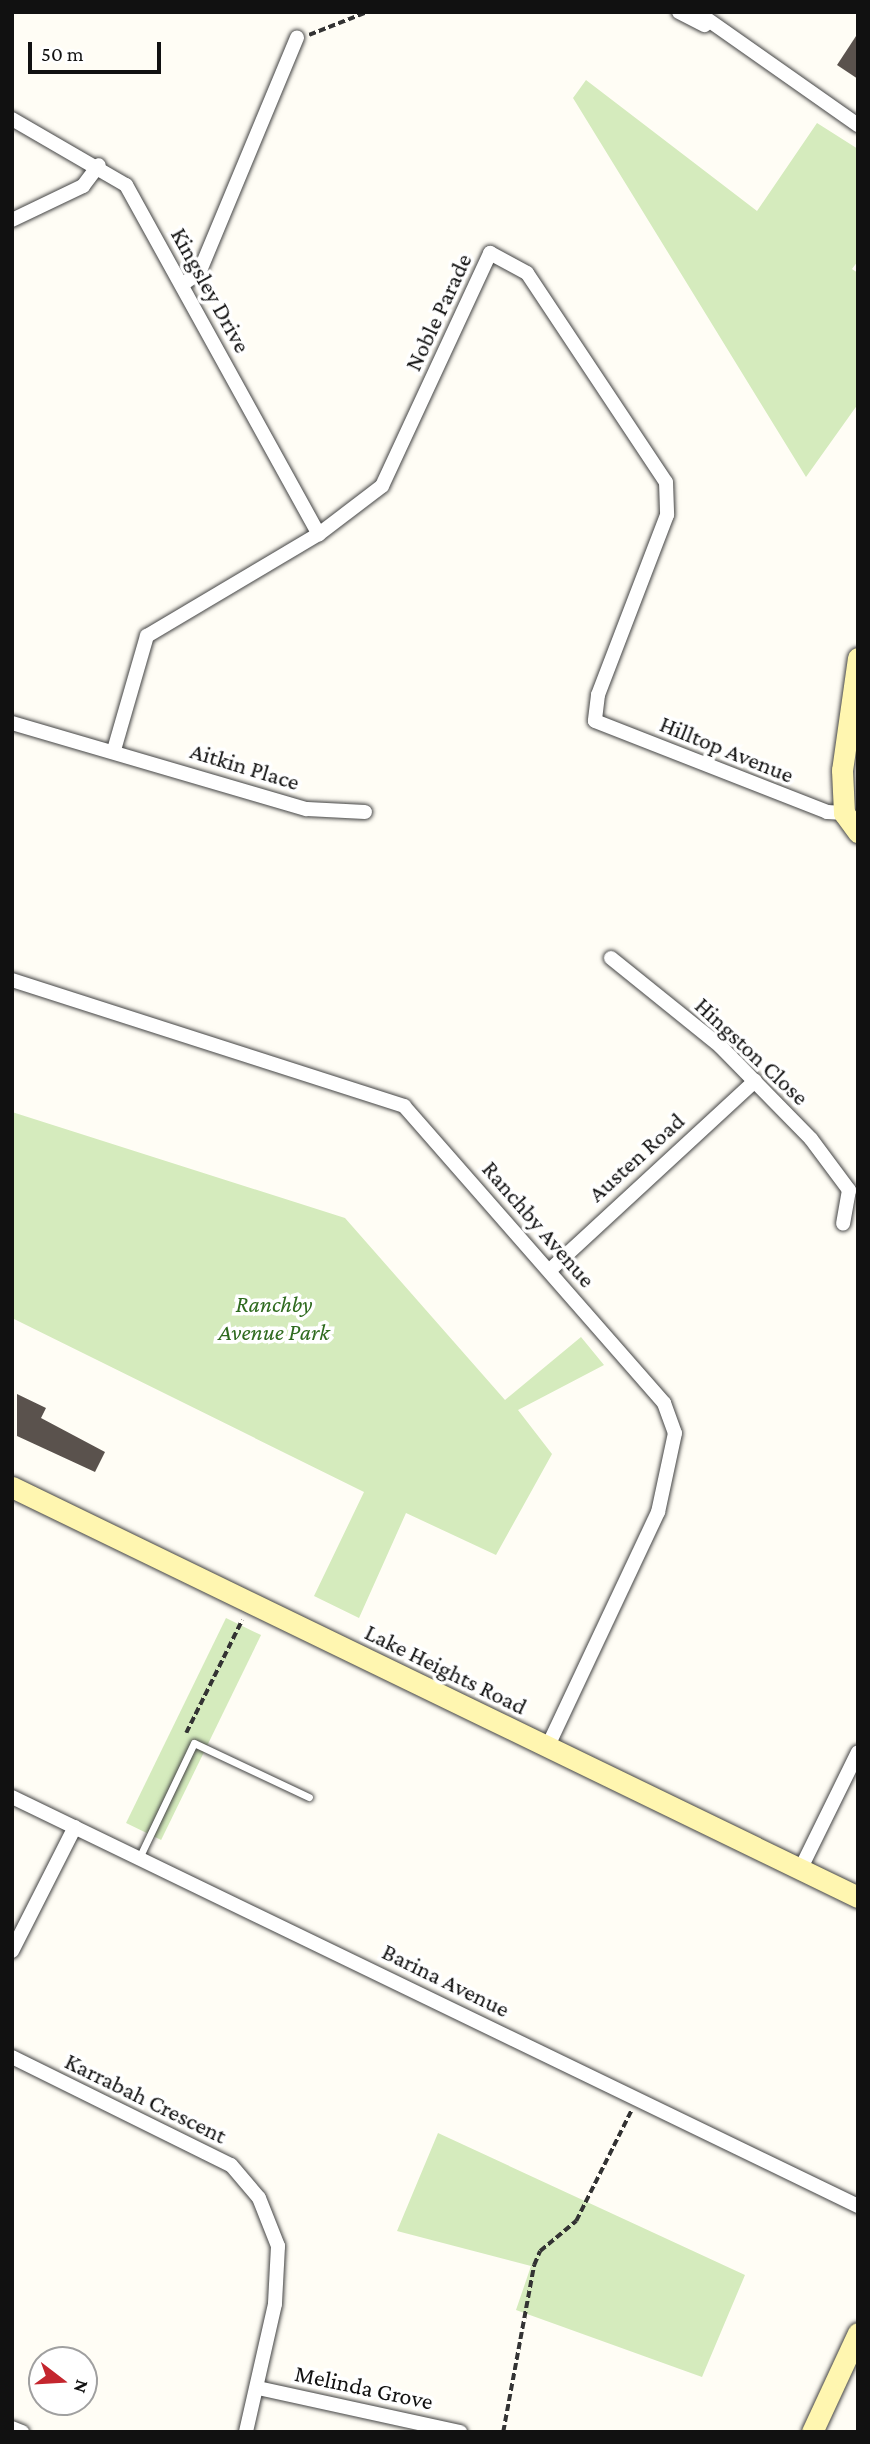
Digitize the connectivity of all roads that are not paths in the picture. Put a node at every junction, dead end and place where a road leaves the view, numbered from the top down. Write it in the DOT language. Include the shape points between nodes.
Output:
graph roads {
  1 [pos="679,12"];
  2 [pos="696,12"];
  3 [pos="722,34"];
  4 [pos="297,38"];
  5 [pos="12,119"];
  6 [pos="858,125"];
  7 [pos="99,165"];
  8 [pos="12,220"];
  9 [pos="183,284"];
  10 [pos="319,534"];
  11 [pos="858,658"];
  12 [pos="595,721"];
  13 [pos="12,723"];
  14 [pos="114,750"];
  15 [pos="365,812"];
  16 [pos="844,813"];
  17 [pos="858,832"];
  18 [pos="611,958"];
  19 [pos="12,980"];
  20 [pos="755,1081"];
  21 [pos="853,1191"];
  22 [pos="844,1223"];
  23 [pos="550,1269"];
  24 [pos="12,1487"];
  25 [pos="547,1748"];
  26 [pos="858,1752"];
  27 [pos="12,1797"];
  28 [pos="309,1797"];
  29 [pos="75,1827"];
  30 [pos="141,1856"];
  31 [pos="800,1870"];
  32 [pos="858,1897"];
  33 [pos="12,1951"];
  34 [pos="12,2057"];
  35 [pos="858,2206"];
  36 [pos="858,2333"];
  37 [pos="258,2388"];
  38 [pos="12,2428"];
  39 [pos="22,2432"];
  40 [pos="246,2432"];
  41 [pos="460,2432"];
  42 [pos="812,2432"];
  1 -- 3 [label="street"];
  2 -- 3 [label="street"];
  3 -- 6 [label="street"];
  4 -- 9 [label="street" via="199,274"];
  5 -- 7 [label="street, Kingsley Drive"];
  7 -- 8 [label="street" via="83,186"];
  7 -- 9 [label="street, Kingsley Drive" via="126,185"];
  9 -- 10 [label="street, Kingsley Drive"];
  10 -- 12 [label="street, Noble Parade" via="382,486 490,253 527,273 666,482 667,515 598,695"];
  10 -- 14 [label="street, Noble Parade" via="148,636"];
  11 -- 16 [label="main road" via="842,769"];
  12 -- 16 [label="street, Hilltop Avenue" via="827,812"];
  13 -- 14 [label="street, Aitkin Place"];
  14 -- 15 [label="street, Aitkin Place" via="307,809"];
  16 -- 17 [label="main road"];
  18 -- 20 [label="street, Hingston Close"];
  19 -- 23 [label="street, Ranchby Avenue" via="404,1106"];
  20 -- 21 [label="street, Hingston Close"];
  20 -- 23 [label="street, Austen Road"];
  21 -- 22 [label="street, Hingston Close"];
  23 -- 25 [label="street, Ranchby Avenue" via="664,1403 675,1433 658,1512"];
  24 -- 25 [label="main road, Lake Heights Road"];
  25 -- 31 [label="main road, Lake Heights Road"];
  26 -- 31 [label="street"];
  27 -- 29 [label="street, Barina Avenue"];
  28 -- 30 [label="lane" via="194,1743"];
  29 -- 30 [label="street, Barina Avenue"];
  29 -- 33 [label="street"];
  30 -- 35 [label="street, Barina Avenue"];
  31 -- 32 [label="main road, Lake Heights Road"];
  34 -- 37 [label="street, Karrabah Crescent" via="231,2165 259,2198 278,2246 275,2304"];
  36 -- 42 [label="main road"];
  37 -- 40 [label="street, Karrabah Crescent"];
  37 -- 41 [label="street, Melinda Grove"];
  38 -- 39 [label="street"];
}
